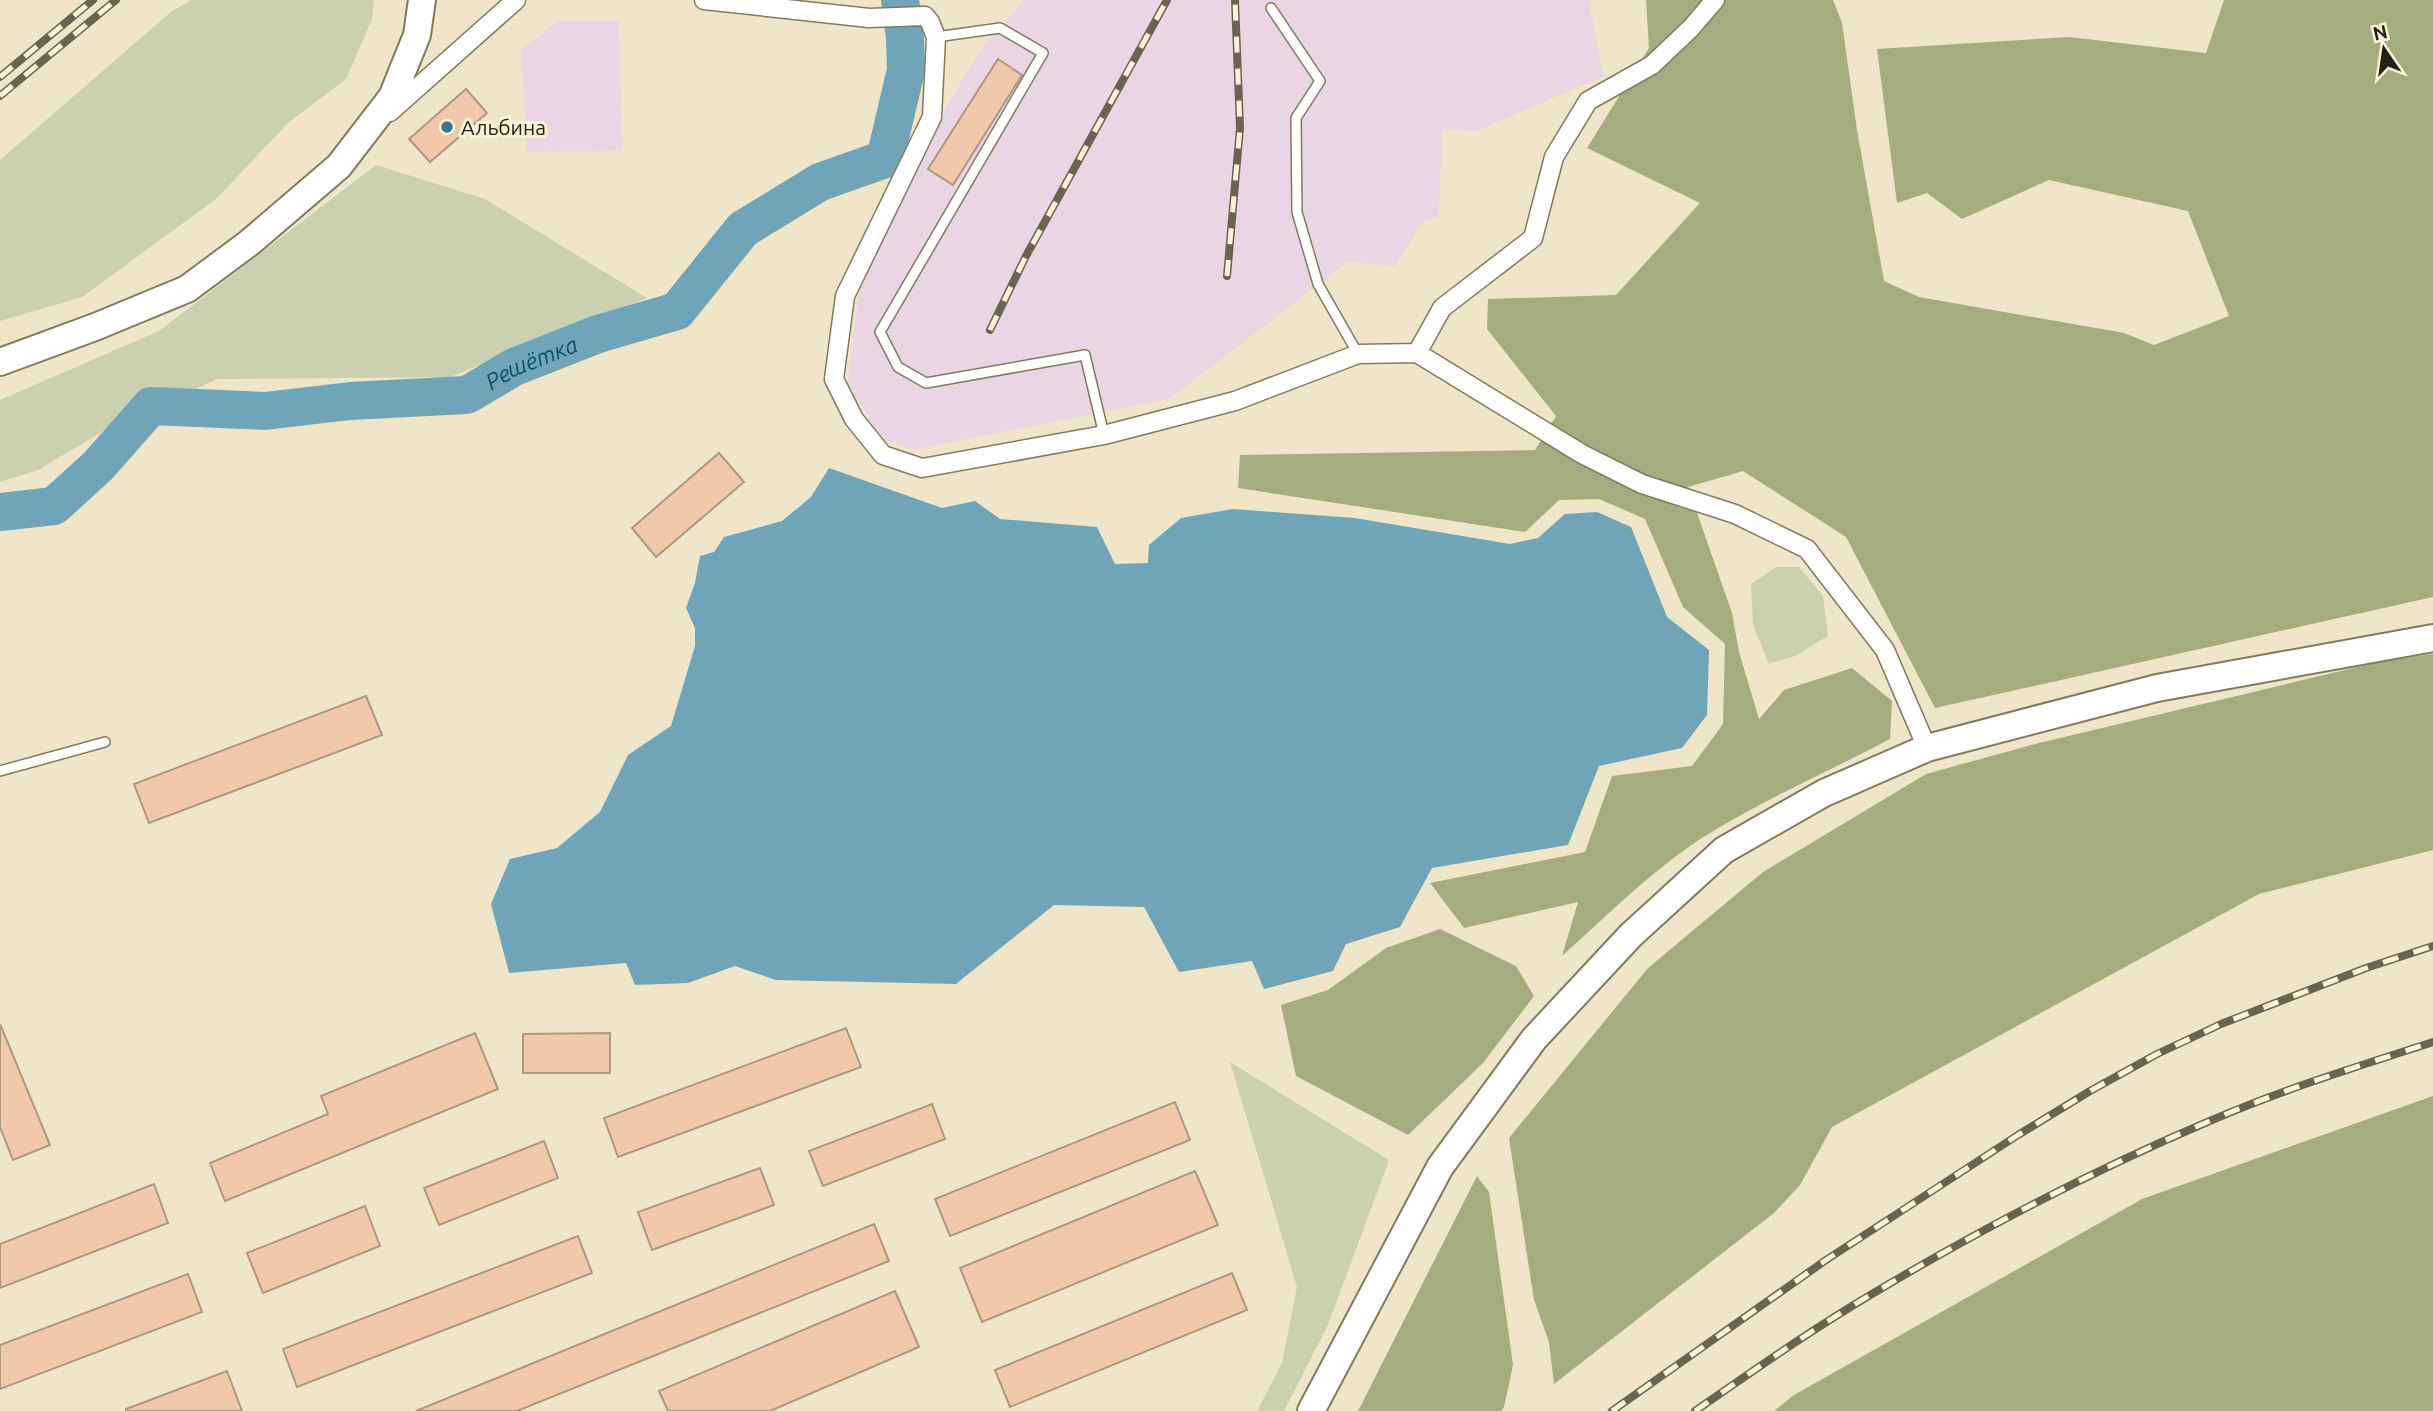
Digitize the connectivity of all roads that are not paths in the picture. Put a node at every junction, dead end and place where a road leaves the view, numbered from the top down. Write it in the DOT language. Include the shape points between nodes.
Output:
graph roads {
  1 [pos="422,0"];
  2 [pos="516,0"];
  3 [pos="705,0"];
  4 [pos="1715,0"];
  5 [pos="800,5"];
  6 [pos="1271,8"];
  7 [pos="936,37"];
  8 [pos="366,133"];
  9 [pos="1417,353"];
  10 [pos="1358,354"];
  11 [pos="0,362"];
  12 [pos="1104,435"];
  13 [pos="2433,638"];
  14 [pos="105,742"];
  15 [pos="1927,748"];
  16 [pos="0,771"];
  17 [pos="1311,1411"];
  1 -- 8 [label="street" via="417,36 405,70"];
  2 -- 8 [label="street"];
  3 -- 5 [label="street"];
  4 -- 9 [label="street" via="1652,65 1588,101 1554,157 1533,238 1442,308"];
  5 -- 7 [label="street" via="869,18 925,16"];
  6 -- 10 [label="lane" via="1320,81 1296,118 1297,212 1318,284"];
  7 -- 12 [label="street" via="932,117 845,296 834,379 854,419 883,455 922,468"];
  7 -- 12 [label="lane" via="1000,28 1043,53 880,332 898,367 926,383 1085,355"];
  8 -- 11 [label="street" via="339,166 187,289"];
  9 -- 10 [label="street"];
  9 -- 15 [label="street" via="1582,454 1642,484 1735,514 1807,549 1885,650"];
  10 -- 12 [label="street" via="1235,401"];
  13 -- 15 [label="street" via="2157,688"];
  14 -- 16 [label="lane"];
  15 -- 17 [label="street" via="1824,793 1724,850 1630,935 1534,1039 1440,1167"];
}
